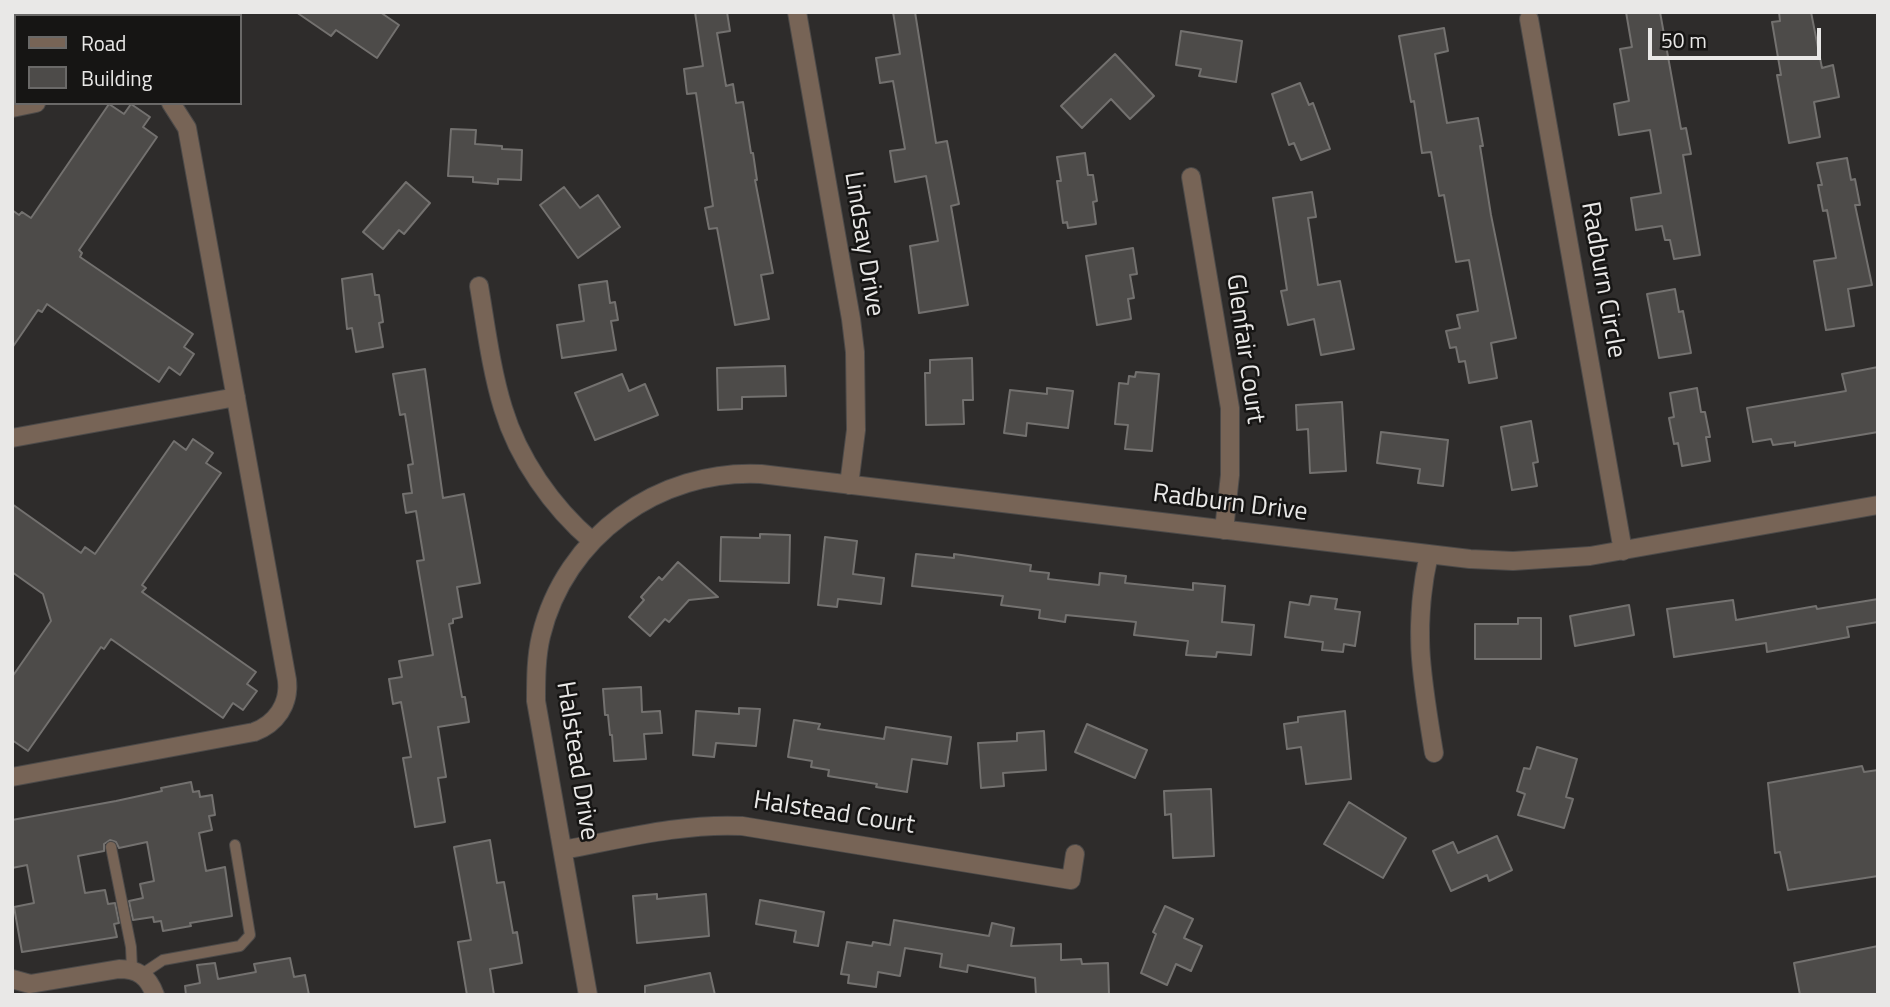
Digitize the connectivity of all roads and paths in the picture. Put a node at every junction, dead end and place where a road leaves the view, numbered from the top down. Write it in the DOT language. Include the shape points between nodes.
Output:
graph roads {
  1 [pos="796,12"];
  2 [pos="1530,19"];
  3 [pos="172,105"];
  4 [pos="1191,177"];
  5 [pos="479,286"];
  6 [pos="236,397"];
  7 [pos="12,438"];
  8 [pos="849,485"];
  9 [pos="1878,505"];
  10 [pos="1224,530"];
  11 [pos="592,541"];
  12 [pos="1622,551"];
  13 [pos="1429,554"];
  14 [pos="1434,753"];
  15 [pos="12,777"];
  16 [pos="234,845"];
  17 [pos="111,847"];
  18 [pos="563,850"];
  19 [pos="1075,854"];
  20 [pos="137,971"];
  21 [pos="12,979"];
  22 [pos="155,995"];
  23 [pos="588,995"];
  1 -- 8 [label="street, Lindsay Drive" via="855,352 856,430"];
  2 -- 12 [label="street, Radburn Circle"];
  3 -- 6 [label="street" via="187,128"];
  4 -- 10 [label="street, Glenfair Court" via="1230,408"];
  5 -- 11 [label="street" via="492,368 515,439 536,477"];
  6 -- 7 [label="street"];
  6 -- 15 [label="street" via="287,680 283,708 270,724 254,732"];
  8 -- 10 [label="street, Radburn Drive"];
  8 -- 11 [label="street, Radburn Drive" via="750,474 695,480 634,506"];
  9 -- 12 [label="street, Radburn Drive"];
  10 -- 13 [label="street, Radburn Drive"];
  11 -- 18 [label="street, Halstead Drive" via="555,595 536,668 536,701"];
  12 -- 13 [label="street, Radburn Drive" via="1513,561"];
  13 -- 14 [label="street" via="1420,599 1419,651"];
  16 -- 20 [label="lane" via="250,935 240,946 163,960"];
  17 -- 20 [label="lane"];
  18 -- 19 [label="street, Halstead Court" via="681,828 742,826 1071,880"];
  18 -- 23 [label="street, Halstead Drive"];
  20 -- 21 [label="street" via="30,984"];
  20 -- 22 [label="street"];
}
